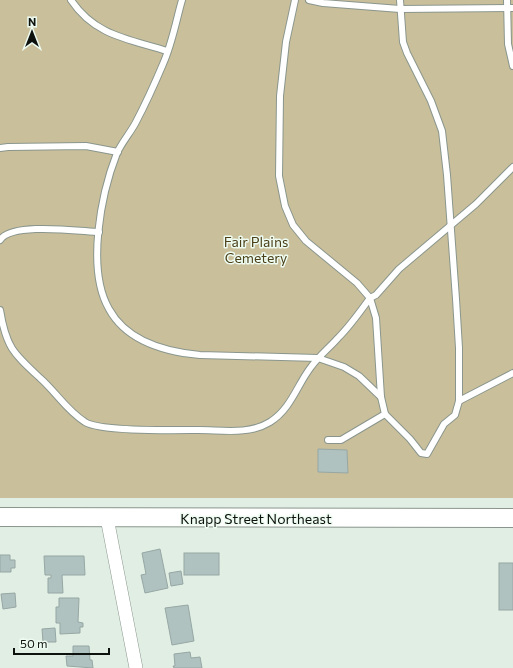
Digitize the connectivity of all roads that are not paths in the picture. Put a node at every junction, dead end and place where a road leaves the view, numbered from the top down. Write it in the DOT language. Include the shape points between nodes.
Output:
graph roads {
  1 [pos="72,0"];
  2 [pos="182,0"];
  3 [pos="295,0"];
  4 [pos="308,0"];
  5 [pos="400,0"];
  6 [pos="507,0"];
  7 [pos="510,8"];
  8 [pos="400,9"];
  9 [pos="167,51"];
  10 [pos="513,66"];
  11 [pos="0,144"];
  12 [pos="8,147"];
  13 [pos="0,148"];
  14 [pos="118,152"];
  15 [pos="513,167"];
  16 [pos="451,226"];
  17 [pos="98,232"];
  18 [pos="0,240"];
  19 [pos="370,298"];
  20 [pos="0,310"];
  21 [pos="318,358"];
  22 [pos="513,373"];
  23 [pos="381,397"];
  24 [pos="459,401"];
  25 [pos="385,414"];
  26 [pos="328,440"];
  27 [pos="0,517"];
  28 [pos="107,518"];
  29 [pos="513,518"];
  30 [pos="136,668"];
  1 -- 9 [label="lane" via="92,24 105,31"];
  2 -- 9 [label="lane"];
  3 -- 19 [label="lane" via="286,42 280,96 279,176 285,206 293,225 306,241 357,283"];
  4 -- 8 [label="lane"];
  5 -- 8 [label="lane"];
  6 -- 7 [label="lane"];
  7 -- 8 [label="lane"];
  7 -- 10 [label="lane" via="508,44"];
  8 -- 16 [label="lane" via="403,42 442,131"];
  9 -- 14 [label="lane" via="136,122"];
  11 -- 12 [label="lane"];
  12 -- 13 [label="lane"];
  12 -- 14 [label="lane" via="86,146"];
  14 -- 17 [label="lane" via="101,207"];
  15 -- 16 [label="lane"];
  16 -- 19 [label="lane" via="410,258 376,295"];
  16 -- 24 [label="lane" via="459,348"];
  17 -- 18 [label="lane" via="27,229 10,231"];
  17 -- 21 [label="lane" via="98,263 103,295 109,310 133,335 147,343 184,353"];
  19 -- 21 [label="lane" via="344,332"];
  19 -- 23 [label="lane" via="376,318"];
  20 -- 21 [label="lane" via="3,326 16,356 69,410 87,423 102,427 236,430 261,427 272,421 289,405"];
  21 -- 23 [label="lane" via="360,376"];
  22 -- 24 [label="lane"];
  23 -- 25 [label="lane"];
  24 -- 25 [label="lane" via="455,415 444,424 427,454 421,453"];
  25 -- 26 [label="lane" via="341,440"];
  27 -- 28 [label="main road, Knapp Street Northeast"];
  28 -- 29 [label="main road, Knapp Street Northeast"];
  28 -- 30 [label="street"];
}
